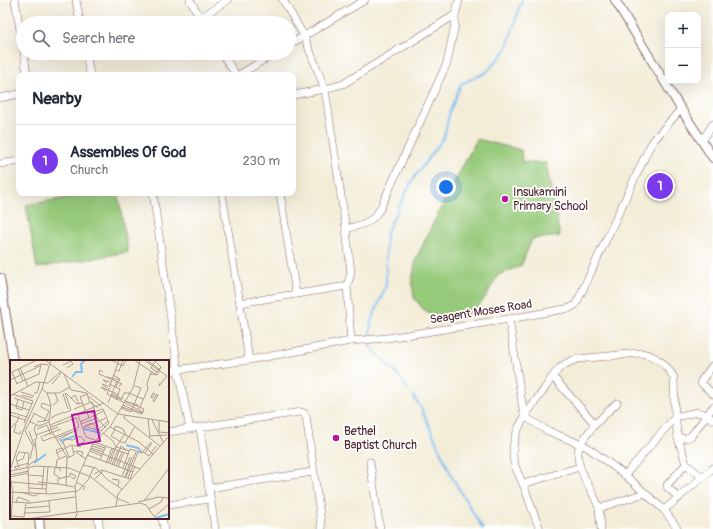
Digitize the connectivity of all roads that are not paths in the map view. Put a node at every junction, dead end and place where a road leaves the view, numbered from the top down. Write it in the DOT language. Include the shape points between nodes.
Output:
graph roads {
  1 [pos="15,0"];
  2 [pos="76,0"];
  3 [pos="190,0"];
  4 [pos="228,0"];
  5 [pos="283,0"];
  6 [pos="365,0"];
  7 [pos="459,0"];
  8 [pos="615,0"];
  9 [pos="455,15"];
  10 [pos="18,16"];
  11 [pos="79,16"];
  12 [pos="200,16"];
  13 [pos="207,16"];
  14 [pos="292,16"];
  15 [pos="296,22"];
  16 [pos="304,36"];
  17 [pos="296,41"];
  18 [pos="25,60"];
  19 [pos="87,60"];
  20 [pos="227,60"];
  21 [pos="263,60"];
  22 [pos="27,72"];
  23 [pos="89,72"];
  24 [pos="236,72"];
  25 [pos="243,72"];
  26 [pos="325,89"];
  27 [pos="296,94"];
  28 [pos="16,95"];
  29 [pos="0,98"];
  30 [pos="681,109"];
  31 [pos="713,124"];
  32 [pos="710,135"];
  33 [pos="702,141"];
  34 [pos="713,158"];
  35 [pos="16,161"];
  36 [pos="0,164"];
  37 [pos="153,196"];
  38 [pos="222,196"];
  39 [pos="280,196"];
  40 [pos="346,229"];
  41 [pos="0,278"];
  42 [pos="347,286"];
  43 [pos="296,294"];
  44 [pos="240,302"];
  45 [pos="509,319"];
  46 [pos="351,341"];
  47 [pos="13,360"];
  48 [pos="249,360"];
  49 [pos="713,365"];
  50 [pos="178,370"];
  51 [pos="169,371"];
  52 [pos="553,377"];
  53 [pos="713,394"];
  54 [pos="617,403"];
  55 [pos="713,407"];
  56 [pos="707,415"];
  57 [pos="524,416"];
  58 [pos="676,417"];
  59 [pos="713,420"];
  60 [pos="595,424"];
  61 [pos="200,428"];
  62 [pos="190,429"];
  63 [pos="169,432"];
  64 [pos="678,438"];
  65 [pos="581,444"];
  66 [pos="370,462"];
  67 [pos="686,464"];
  68 [pos="580,468"];
  69 [pos="713,468"];
  70 [pos="313,472"];
  71 [pos="625,475"];
  72 [pos="702,476"];
  73 [pos="523,484"];
  74 [pos="209,488"];
  75 [pos="645,492"];
  76 [pos="679,498"];
  77 [pos="210,499"];
  78 [pos="169,505"];
  79 [pos="599,508"];
  80 [pos="664,510"];
  81 [pos="39,519"];
  82 [pos="98,519"];
  83 [pos="162,519"];
  84 [pos="40,529"];
  85 [pos="100,529"];
  86 [pos="164,529"];
  87 [pos="215,529"];
  88 [pos="322,529"];
  89 [pos="380,529"];
  90 [pos="540,529"];
  91 [pos="601,529"];
  92 [pos="678,529"];
  1 -- 10 [label="street"];
  2 -- 11 [label="street"];
  3 -- 12 [label="street"];
  4 -- 13 [label="street"];
  5 -- 14 [label="street"];
  6 -- 16 [label="street"];
  7 -- 9 [label="street"];
  8 -- 30 [label="street"];
  9 -- 26 [label="street" via="343,84"];
  9 -- 40 [label="street" via="447,63 380,209 370,221"];
  15 -- 16 [label="street"];
  16 -- 17 [label="street"];
  16 -- 26 [label="street"];
  18 -- 22 [label="street"];
  19 -- 23 [label="street"];
  20 -- 24 [label="street"];
  21 -- 25 [label="street"];
  26 -- 27 [label="street"];
  26 -- 40 [label="street"];
  28 -- 29 [label="street"];
  30 -- 33 [label="street"];
  30 -- 45 [label="street, Seagent Moses Road" via="652,141 575,305"];
  31 -- 32 [label="street"];
  32 -- 33 [label="street"];
  33 -- 34 [label="street"];
  35 -- 36 [label="street"];
  37 -- 50 [label="street"];
  38 -- 44 [label="street"];
  39 -- 43 [label="street"];
  40 -- 42 [label="street" via="351,273"];
  41 -- 47 [label="street"];
  42 -- 43 [label="street"];
  42 -- 46 [label="street"];
  43 -- 44 [label="street"];
  44 -- 48 [label="street"];
  45 -- 46 [label="street, Seagent Moses Road"];
  45 -- 57 [label="street"];
  46 -- 48 [label="street, Seagent Moses Road"];
  48 -- 50 [label="street, Seagent Moses Road"];
  49 -- 53 [label="street" via="701,383"];
  50 -- 51 [label="street, Seagent Moses Road"];
  50 -- 62 [label="street"];
  52 -- 57 [label="street"];
  52 -- 58 [label="street" via="562,366 573,360 646,354 657,358 674,378"];
  52 -- 60 [label="street"];
  54 -- 60 [label="street"];
  55 -- 56 [label="street"];
  56 -- 58 [label="street" via="697,412"];
  56 -- 59 [label="street"];
  56 -- 64 [label="street" via="691,436"];
  57 -- 65 [label="street" via="546,430"];
  57 -- 73 [label="street" via="517,432 514,449 515,466"];
  58 -- 64 [label="street"];
  58 -- 71 [label="street"];
  60 -- 65 [label="street"];
  61 -- 62 [label="street"];
  61 -- 70 [label="street" via="304,413"];
  61 -- 74 [label="street"];
  62 -- 63 [label="street"];
  64 -- 67 [label="street"];
  65 -- 68 [label="street" via="578,450"];
  65 -- 71 [label="street"];
  66 -- 89 [label="street"];
  67 -- 72 [label="street"];
  67 -- 76 [label="street" via="667,485"];
  68 -- 73 [label="street"];
  68 -- 79 [label="street"];
  69 -- 72 [label="street"];
  70 -- 74 [label="street"];
  70 -- 88 [label="street"];
  71 -- 75 [label="street"];
  72 -- 76 [label="street"];
  73 -- 90 [label="street"];
  74 -- 77 [label="street"];
  75 -- 79 [label="street"];
  75 -- 80 [label="street"];
  76 -- 80 [label="street"];
  77 -- 78 [label="street"];
  77 -- 87 [label="street"];
  79 -- 91 [label="street"];
  80 -- 92 [label="street"];
  81 -- 84 [label="street"];
  82 -- 85 [label="street"];
  83 -- 86 [label="street"];
}
